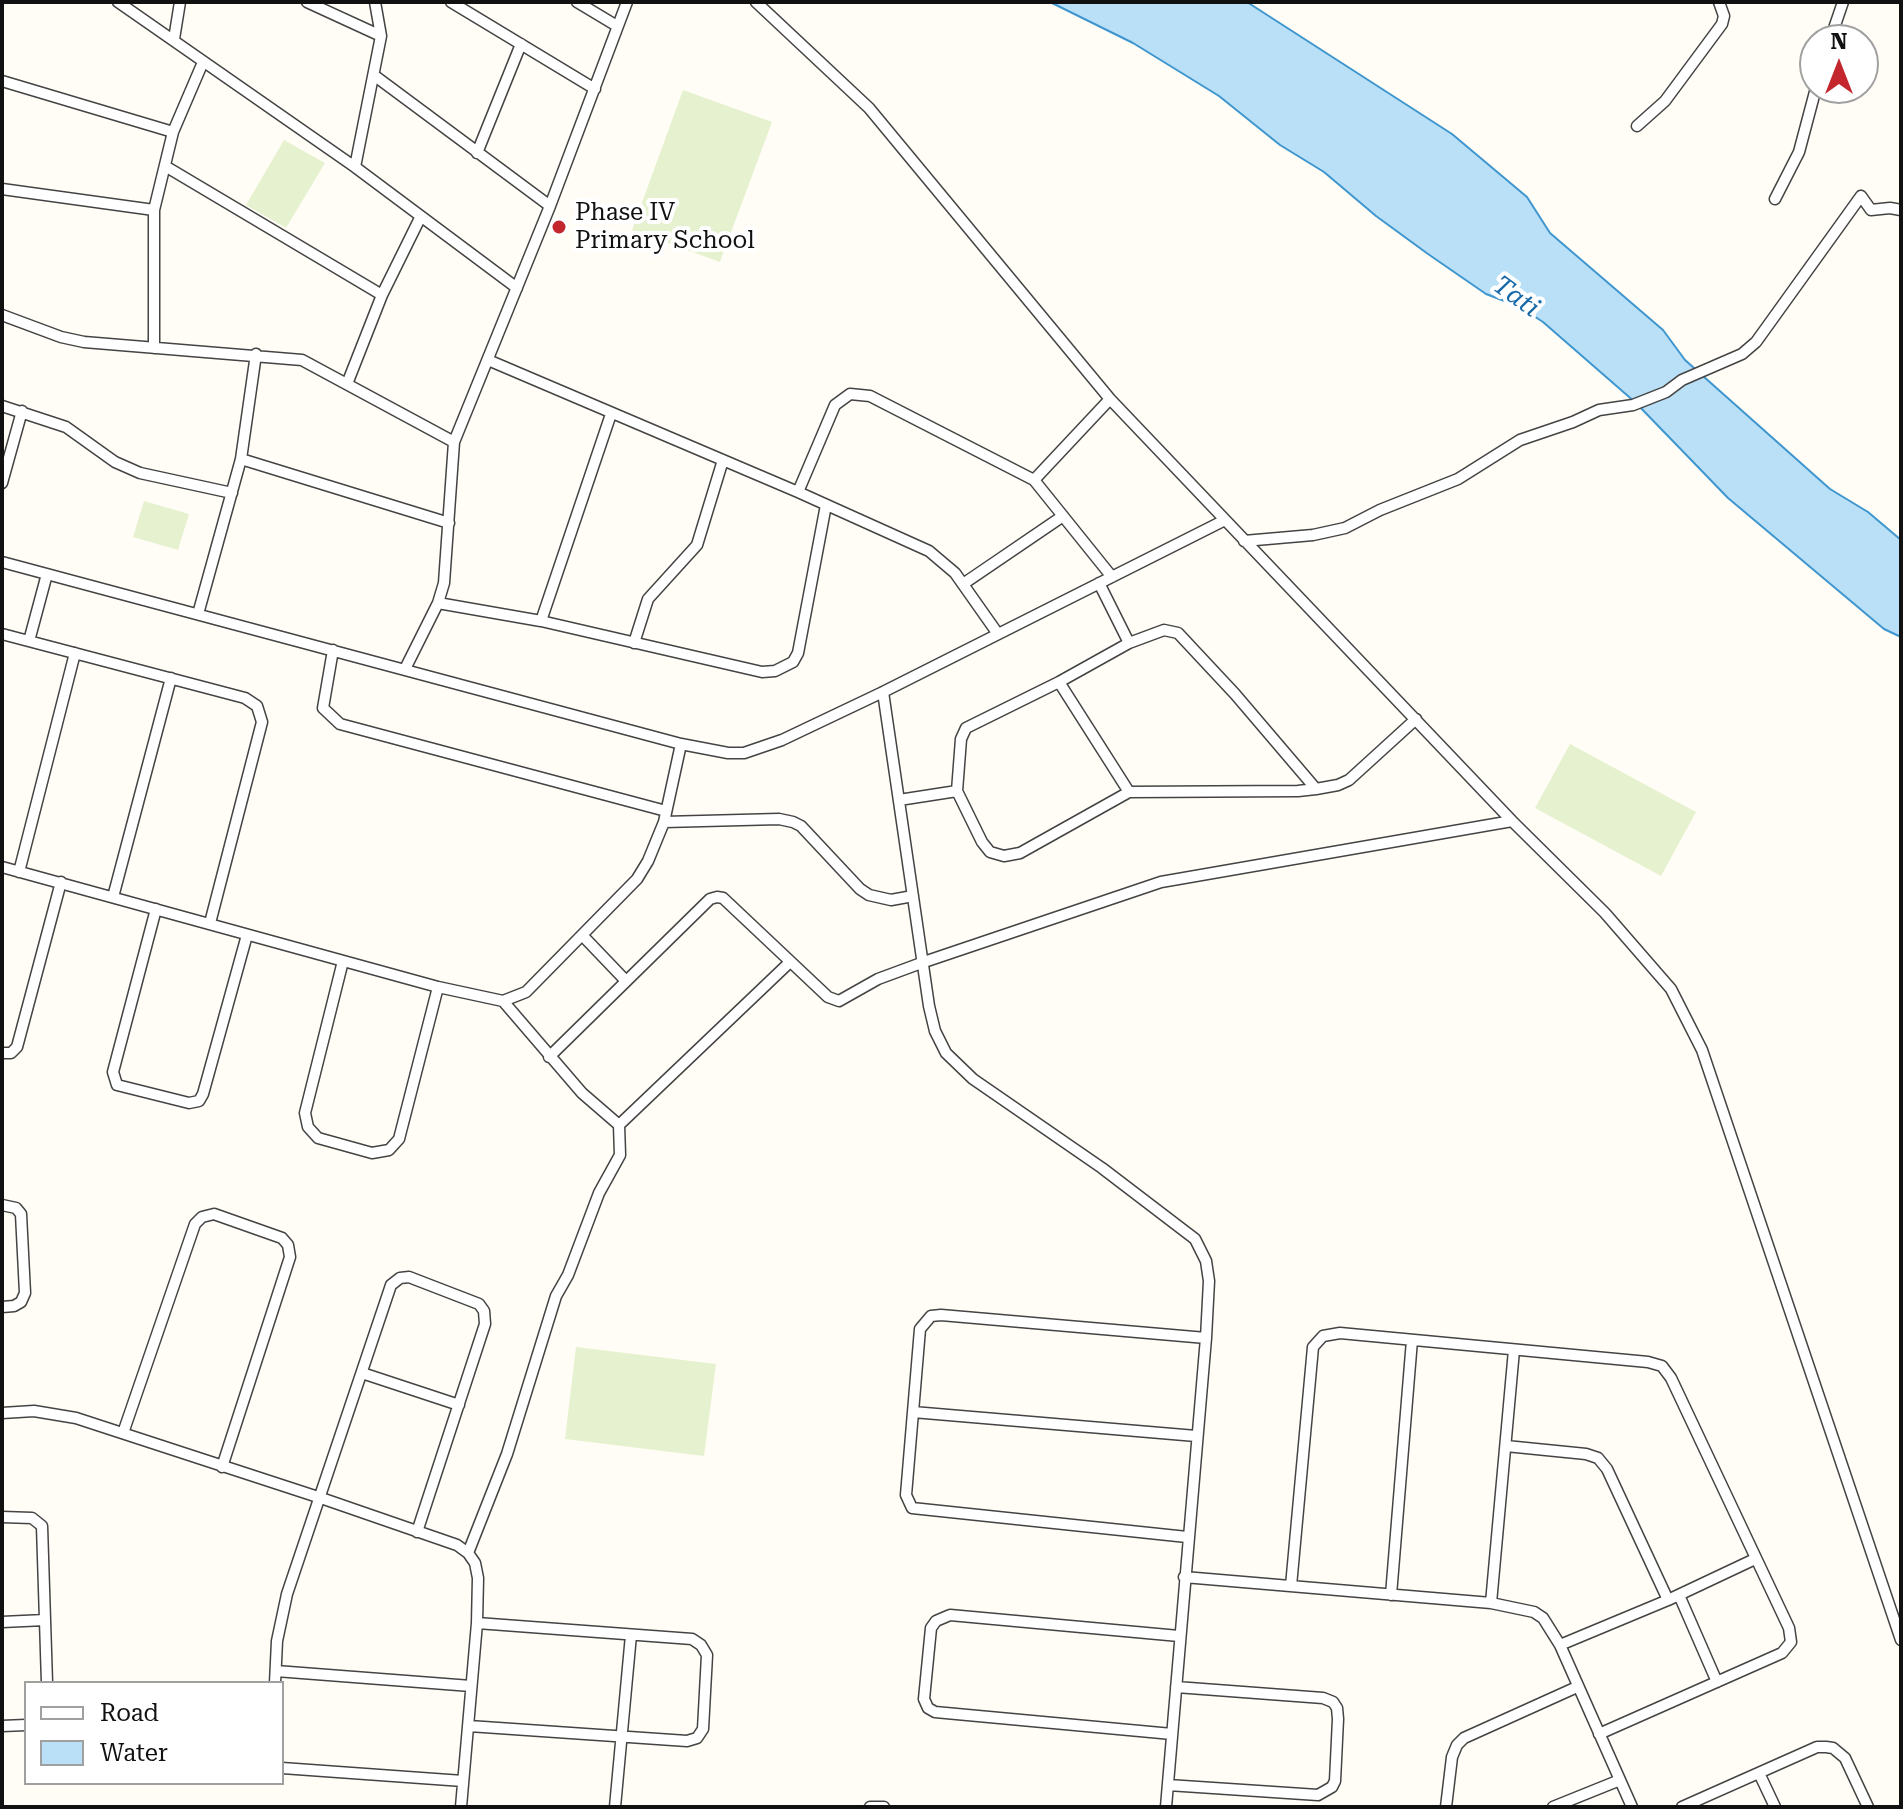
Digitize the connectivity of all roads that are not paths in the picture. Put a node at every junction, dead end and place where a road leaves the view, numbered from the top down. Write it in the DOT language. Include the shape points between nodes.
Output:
graph roads {
  1 [pos="118,2"];
  2 [pos="180,2"];
  3 [pos="307,2"];
  4 [pos="375,2"];
  5 [pos="451,2"];
  6 [pos="577,2"];
  7 [pos="627,2"];
  8 [pos="756,2"];
  9 [pos="1719,2"];
  10 [pos="1843,2"];
  11 [pos="1835,24"];
  12 [pos="617,26"];
  13 [pos="381,36"];
  14 [pos="174,39"];
  15 [pos="521,44"];
  16 [pos="203,62"];
  17 [pos="375,76"];
  18 [pos="2,81"];
  19 [pos="595,89"];
  20 [pos="1812,104"];
  21 [pos="1637,126"];
  22 [pos="173,132"];
  23 [pos="477,153"];
  24 [pos="165,166"];
  25 [pos="355,167"];
  26 [pos="2,189"];
  27 [pos="1775,199"];
  28 [pos="550,206"];
  29 [pos="154,210"];
  30 [pos="1901,210"];
  31 [pos="420,218"];
  32 [pos="517,288"];
  33 [pos="382,295"];
  34 [pos="2,315"];
  35 [pos="154,348"];
  36 [pos="256,354"];
  37 [pos="488,360"];
  38 [pos="347,384"];
  39 [pos="1110,399"];
  40 [pos="2,406"];
  41 [pos="22,411"];
  42 [pos="611,414"];
  43 [pos="454,442"];
  44 [pos="241,459"];
  45 [pos="723,460"];
  46 [pos="1034,480"];
  47 [pos="2,483"];
  48 [pos="798,492"];
  49 [pos="232,493"];
  50 [pos="826,505"];
  51 [pos="1063,516"];
  52 [pos="1225,520"];
  53 [pos="449,523"];
  54 [pos="1244,541"];
  55 [pos="2,562"];
  56 [pos="47,574"];
  57 [pos="1112,577"];
  58 [pos="1099,583"];
  59 [pos="963,584"];
  60 [pos="438,603"];
  61 [pos="198,614"];
  62 [pos="541,621"];
  63 [pos="2,634"];
  64 [pos="998,634"];
  65 [pos="29,641"];
  66 [pos="634,643"];
  67 [pos="1129,643"];
  68 [pos="333,650"];
  69 [pos="75,653"];
  70 [pos="405,669"];
  71 [pos="171,678"];
  72 [pos="1059,682"];
  73 [pos="883,692"];
  74 [pos="1416,719"];
  75 [pos="681,744"];
  76 [pos="1316,789"];
  77 [pos="957,791"];
  78 [pos="1129,792"];
  79 [pos="899,800"];
  80 [pos="665,816"];
  81 [pos="1512,821"];
  82 [pos="2,867"];
  83 [pos="19,872"];
  84 [pos="61,882"];
  85 [pos="913,896"];
  86 [pos="113,897"];
  87 [pos="156,909"];
  88 [pos="210,923"];
  89 [pos="247,935"];
  90 [pos="582,935"];
  91 [pos="343,961"];
  92 [pos="790,962"];
  93 [pos="924,962"];
  94 [pos="626,981"];
  95 [pos="438,987"];
  96 [pos="503,1001"];
  97 [pos="2,1053"];
  98 [pos="549,1057"];
  99 [pos="619,1125"];
  100 [pos="2,1205"];
  101 [pos="2,1307"];
  102 [pos="1206,1338"];
  103 [pos="1412,1340"];
  104 [pos="1514,1350"];
  105 [pos="362,1373"];
  106 [pos="459,1405"];
  107 [pos="913,1412"];
  108 [pos="2,1413"];
  109 [pos="123,1433"];
  110 [pos="1196,1436"];
  111 [pos="1506,1446"];
  112 [pos="222,1467"];
  113 [pos="321,1498"];
  114 [pos="2,1517"];
  115 [pos="417,1532"];
  116 [pos="1187,1537"];
  117 [pos="468,1553"];
  118 [pos="1755,1559"];
  119 [pos="1184,1577"];
  120 [pos="1291,1586"];
  121 [pos="1391,1595"];
  122 [pos="1679,1595"];
  123 [pos="1668,1600"];
  124 [pos="1491,1603"];
  125 [pos="45,1620"];
  126 [pos="2,1622"];
  127 [pos="477,1623"];
  128 [pos="631,1635"];
  129 [pos="1179,1636"];
  130 [pos="1901,1640"];
  131 [pos="1560,1645"];
  132 [pos="275,1677"];
  133 [pos="47,1681"];
  134 [pos="1717,1682"];
  135 [pos="471,1686"];
  136 [pos="1176,1687"];
  137 [pos="1577,1687"];
  138 [pos="24,1725"];
  139 [pos="2,1726"];
  140 [pos="469,1726"];
  141 [pos="1172,1734"];
  142 [pos="1599,1734"];
  143 [pos="622,1737"];
  144 [pos="284,1768"];
  145 [pos="1759,1773"];
  146 [pos="1620,1780"];
  147 [pos="463,1781"];
  148 [pos="1168,1785"];
  149 [pos="461,1807"];
  150 [pos="615,1807"];
  151 [pos="870,1807"];
  152 [pos="884,1807"];
  153 [pos="1166,1807"];
  154 [pos="1446,1807"];
  155 [pos="1553,1807"];
  156 [pos="1632,1807"];
  157 [pos="1682,1807"];
  158 [pos="1775,1807"];
  159 [pos="1868,1807"];
  1 -- 14 [label="street"];
  2 -- 14 [label="street"];
  3 -- 13 [label="street"];
  4 -- 13 [label="street"];
  5 -- 15 [label="street"];
  6 -- 12 [label="street"];
  7 -- 12 [label="street"];
  8 -- 39 [label="street" via="895,136"];
  9 -- 21 [label="street" via="1722,24 1665,101"];
  10 -- 11 [label="street"];
  12 -- 19 [label="street"];
  13 -- 17 [label="street"];
  14 -- 16 [label="street"];
  15 -- 19 [label="street"];
  15 -- 23 [label="street"];
  16 -- 22 [label="street"];
  16 -- 25 [label="street"];
  17 -- 23 [label="street"];
  17 -- 25 [label="street"];
  18 -- 22 [label="street"];
  19 -- 28 [label="street"];
  20 -- 27 [label="street" via="1799,152"];
  22 -- 24 [label="street"];
  23 -- 28 [label="street"];
  24 -- 29 [label="street"];
  24 -- 33 [label="street"];
  25 -- 31 [label="street"];
  26 -- 29 [label="street"];
  28 -- 32 [label="street"];
  29 -- 35 [label="street"];
  30 -- 54 [label="street" via="1871,210 1861,196 1742,354 1633,405 1599,410 1520,440 1458,479 1345,528"];
  31 -- 32 [label="street"];
  31 -- 33 [label="street"];
  32 -- 37 [label="street"];
  33 -- 38 [label="street"];
  34 -- 35 [label="street" via="84,342"];
  35 -- 36 [label="street"];
  36 -- 38 [label="street" via="302,360"];
  36 -- 44 [label="street"];
  37 -- 42 [label="street"];
  37 -- 43 [label="street"];
  38 -- 43 [label="street"];
  39 -- 46 [label="street"];
  39 -- 52 [label="street"];
  40 -- 41 [label="street"];
  41 -- 47 [label="street"];
  41 -- 49 [label="street" via="66,427 140,473"];
  42 -- 45 [label="street"];
  42 -- 62 [label="street"];
  43 -- 53 [label="street"];
  44 -- 49 [label="street"];
  44 -- 53 [label="street"];
  45 -- 48 [label="street"];
  45 -- 66 [label="street" via="697,545 648,599"];
  46 -- 48 [label="street" via="870,396 850,394 835,405"];
  46 -- 51 [label="street"];
  48 -- 50 [label="street"];
  49 -- 61 [label="street"];
  50 -- 59 [label="street" via="929,551"];
  50 -- 66 [label="street" via="793,662 762,672"];
  51 -- 57 [label="street"];
  51 -- 59 [label="street"];
  52 -- 54 [label="street"];
  52 -- 57 [label="street"];
  53 -- 60 [label="street"];
  54 -- 74 [label="street"];
  55 -- 56 [label="street"];
  56 -- 61 [label="street"];
  56 -- 65 [label="street"];
  57 -- 58 [label="street"];
  58 -- 64 [label="street"];
  58 -- 67 [label="street"];
  59 -- 64 [label="street"];
  60 -- 62 [label="street"];
  60 -- 70 [label="street"];
  61 -- 68 [label="street"];
  62 -- 66 [label="street"];
  63 -- 65 [label="street"];
  64 -- 73 [label="street"];
  65 -- 69 [label="street"];
  67 -- 72 [label="street"];
  67 -- 76 [label="street" via="1158,631 1178,633"];
  68 -- 70 [label="street"];
  68 -- 80 [label="street" via="323,708 340,724"];
  69 -- 71 [label="street"];
  69 -- 83 [label="street"];
  70 -- 75 [label="street"];
  71 -- 86 [label="street"];
  71 -- 88 [label="street" via="245,698 261,715"];
  72 -- 77 [label="street" via="966,728"];
  72 -- 78 [label="street"];
  73 -- 75 [label="street" via="761,749 728,753"];
  73 -- 79 [label="street"];
  74 -- 76 [label="street" via="1349,780"];
  74 -- 81 [label="street"];
  75 -- 80 [label="street"];
  76 -- 78 [label="street"];
  77 -- 78 [label="street" via="982,842 990,852 1004,856 1020,853"];
  77 -- 79 [label="street"];
  79 -- 85 [label="street"];
  80 -- 85 [label="street" via="793,822 869,895 891,900"];
  80 -- 90 [label="street" via="637,879"];
  81 -- 93 [label="street" via="1161,882"];
  81 -- 130 [label="street" via="1605,913 1684,1011 1702,1050"];
  82 -- 83 [label="street"];
  83 -- 84 [label="street"];
  84 -- 86 [label="street"];
  84 -- 97 [label="street" via="17,1047"];
  85 -- 93 [label="street"];
  86 -- 87 [label="street"];
  87 -- 88 [label="street"];
  87 -- 89 [label="street" via="113,1072 117,1085 199,1101"];
  88 -- 89 [label="street"];
  89 -- 91 [label="street"];
  90 -- 94 [label="street"];
  90 -- 96 [label="street" via="526,992"];
  91 -- 95 [label="street"];
  91 -- 95 [label="street" via="305,1113 318,1138 372,1153 389,1150 399,1139"];
  92 -- 93 [label="street" via="839,1001"];
  92 -- 94 [label="street" via="717,897"];
  92 -- 99 [label="street"];
  93 -- 102 [label="street" via="932,1019 946,1053 973,1079 1195,1239 1208,1269"];
  94 -- 98 [label="street"];
  95 -- 96 [label="street"];
  96 -- 98 [label="street"];
  98 -- 99 [label="street"];
  99 -- 117 [label="street" via="618,1163 599,1193 556,1296 507,1454"];
  100 -- 101 [label="street" via="21,1214 25,1293 21,1302"];
  102 -- 107 [label="street" via="931,1316 920,1329"];
  102 -- 110 [label="street"];
  103 -- 104 [label="street"];
  103 -- 120 [label="street" via="1340,1333 1323,1336 1313,1347"];
  103 -- 121 [label="street"];
  104 -- 111 [label="street"];
  104 -- 118 [label="street" via="1662,1366"];
  105 -- 106 [label="street"];
  105 -- 106 [label="street" via="391,1285 409,1277 479,1304 484,1311 485,1324"];
  105 -- 113 [label="street"];
  106 -- 115 [label="street"];
  107 -- 110 [label="street"];
  107 -- 116 [label="street" via="906,1495 912,1508"];
  108 -- 109 [label="street" via="54,1413"];
  109 -- 112 [label="street"];
  109 -- 112 [label="street" via="195,1224 214,1214 282,1238 290,1257"];
  110 -- 116 [label="street"];
  111 -- 123 [label="street" via="1598,1458"];
  111 -- 124 [label="street"];
  112 -- 113 [label="street"];
  113 -- 115 [label="street"];
  113 -- 132 [label="street" via="287,1594"];
  114 -- 125 [label="street" via="32,1518 42,1526"];
  115 -- 117 [label="street"];
  116 -- 119 [label="street"];
  117 -- 127 [label="street" via="478,1578"];
  118 -- 122 [label="street"];
  118 -- 134 [label="street" via="1791,1642 1782,1653"];
  119 -- 120 [label="street"];
  119 -- 129 [label="street"];
  120 -- 121 [label="street"];
  121 -- 124 [label="street"];
  122 -- 123 [label="street"];
  122 -- 134 [label="street"];
  123 -- 131 [label="street"];
  124 -- 131 [label="street" via="1534,1612"];
  125 -- 126 [label="street"];
  125 -- 133 [label="street"];
  127 -- 128 [label="street"];
  127 -- 135 [label="street"];
  128 -- 143 [label="street"];
  128 -- 143 [label="street" via="692,1639 701,1645 707,1655 703,1729 687,1741"];
  129 -- 136 [label="street"];
  129 -- 141 [label="street" via="950,1615 931,1628 924,1699 935,1712"];
  131 -- 137 [label="street"];
  132 -- 135 [label="street"];
  134 -- 142 [label="street"];
  135 -- 140 [label="street"];
  136 -- 141 [label="street"];
  136 -- 148 [label="street" via="1333,1702 1338,1719 1335,1781 1318,1795"];
  137 -- 142 [label="street"];
  137 -- 154 [label="street" via="1464,1738 1452,1757"];
  138 -- 139 [label="street"];
  140 -- 143 [label="street"];
  140 -- 147 [label="street"];
  141 -- 148 [label="street"];
  142 -- 146 [label="street"];
  143 -- 150 [label="street"];
  144 -- 147 [label="street"];
  145 -- 157 [label="street"];
  145 -- 158 [label="street"];
  145 -- 159 [label="street" via="1817,1747 1833,1748 1845,1758"];
  146 -- 155 [label="street"];
  146 -- 156 [label="street"];
  147 -- 149 [label="street"];
  148 -- 153 [label="street"];
  151 -- 152 [label="street"];
}
